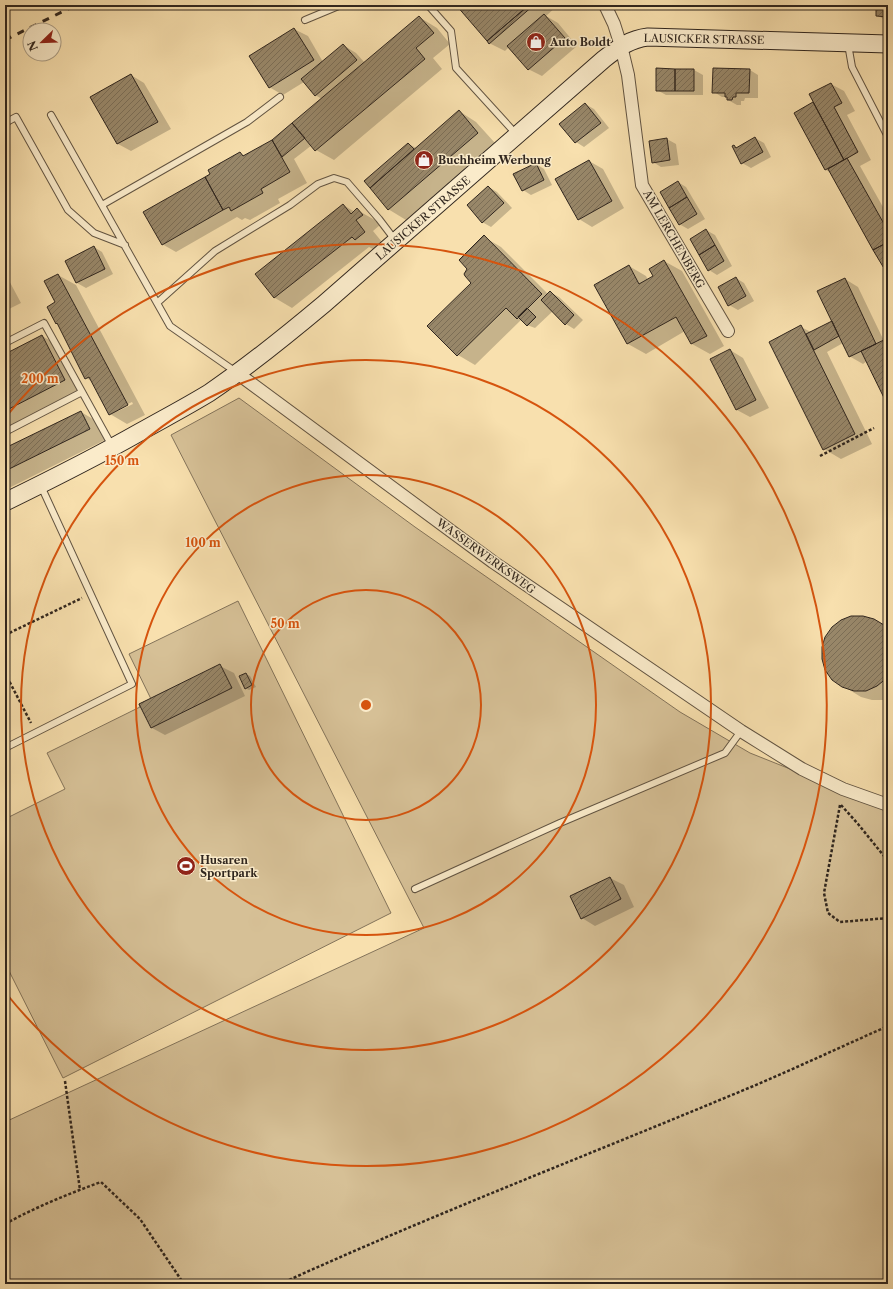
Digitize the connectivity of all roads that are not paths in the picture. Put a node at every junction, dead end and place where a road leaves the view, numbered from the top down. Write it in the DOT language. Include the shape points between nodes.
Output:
graph roads {
  1 [pos="341,5"];
  2 [pos="428,5"];
  3 [pos="605,5"];
  4 [pos="306,20"];
  5 [pos="848,43"];
  6 [pos="888,44"];
  7 [pos="621,46"];
  8 [pos="280,97"];
  9 [pos="51,115"];
  10 [pos="5,123"];
  11 [pos="517,136"];
  12 [pos="888,137"];
  13 [pos="102,205"];
  14 [pos="396,241"];
  15 [pos="125,245"];
  16 [pos="157,303"];
  17 [pos="728,331"];
  18 [pos="5,343"];
  19 [pos="237,373"];
  20 [pos="82,392"];
  21 [pos="5,432"];
  22 [pos="112,447"];
  23 [pos="40,485"];
  24 [pos="5,502"];
  25 [pos="741,731"];
  26 [pos="5,748"];
  27 [pos="888,805"];
  28 [pos="414,889"];
  1 -- 4 [label="lane"];
  2 -- 11 [label="lane" via="451,30 456,68"];
  3 -- 7 [label="street, AM LERCHENBERG"];
  5 -- 6 [label="main road, LAUSICKER STRASSE"];
  5 -- 7 [label="main road, LAUSICKER STRASSE" via="648,36 634,39"];
  5 -- 12 [label="lane" via="852,67"];
  7 -- 11 [label="main road, LAUSICKER STRASSE"];
  7 -- 17 [label="street, AM LERCHENBERG" via="628,75 642,185"];
  8 -- 13 [label="lane" via="247,122"];
  9 -- 13 [label="lane"];
  10 -- 15 [label="lane" via="16,117 68,210 94,233"];
  11 -- 14 [label="main road, LAUSICKER STRASSE"];
  13 -- 15 [label="lane"];
  14 -- 16 [label="lane" via="347,182 334,178 318,184 290,205 215,251"];
  14 -- 19 [label="main road, LAUSICKER STRASSE" via="279,342"];
  15 -- 16 [label="lane"];
  16 -- 19 [label="lane" via="170,326"];
  18 -- 20 [label="lane" via="44,323"];
  19 -- 22 [label="main road, LAUSICKER STRASSE" via="177,412"];
  19 -- 25 [label="street, WASSERWERKSWEG" via="492,562"];
  20 -- 21 [label="lane"];
  20 -- 22 [label="lane"];
  22 -- 23 [label="main road, LAUSICKER STRASSE"];
  23 -- 24 [label="main road, LAUSICKER STRASSE"];
  23 -- 26 [label="lane" via="132,684"];
  25 -- 27 [label="street, WASSERWERKSWEG" via="802,769 843,789"];
  25 -- 28 [label="lane" via="725,753"];
}
